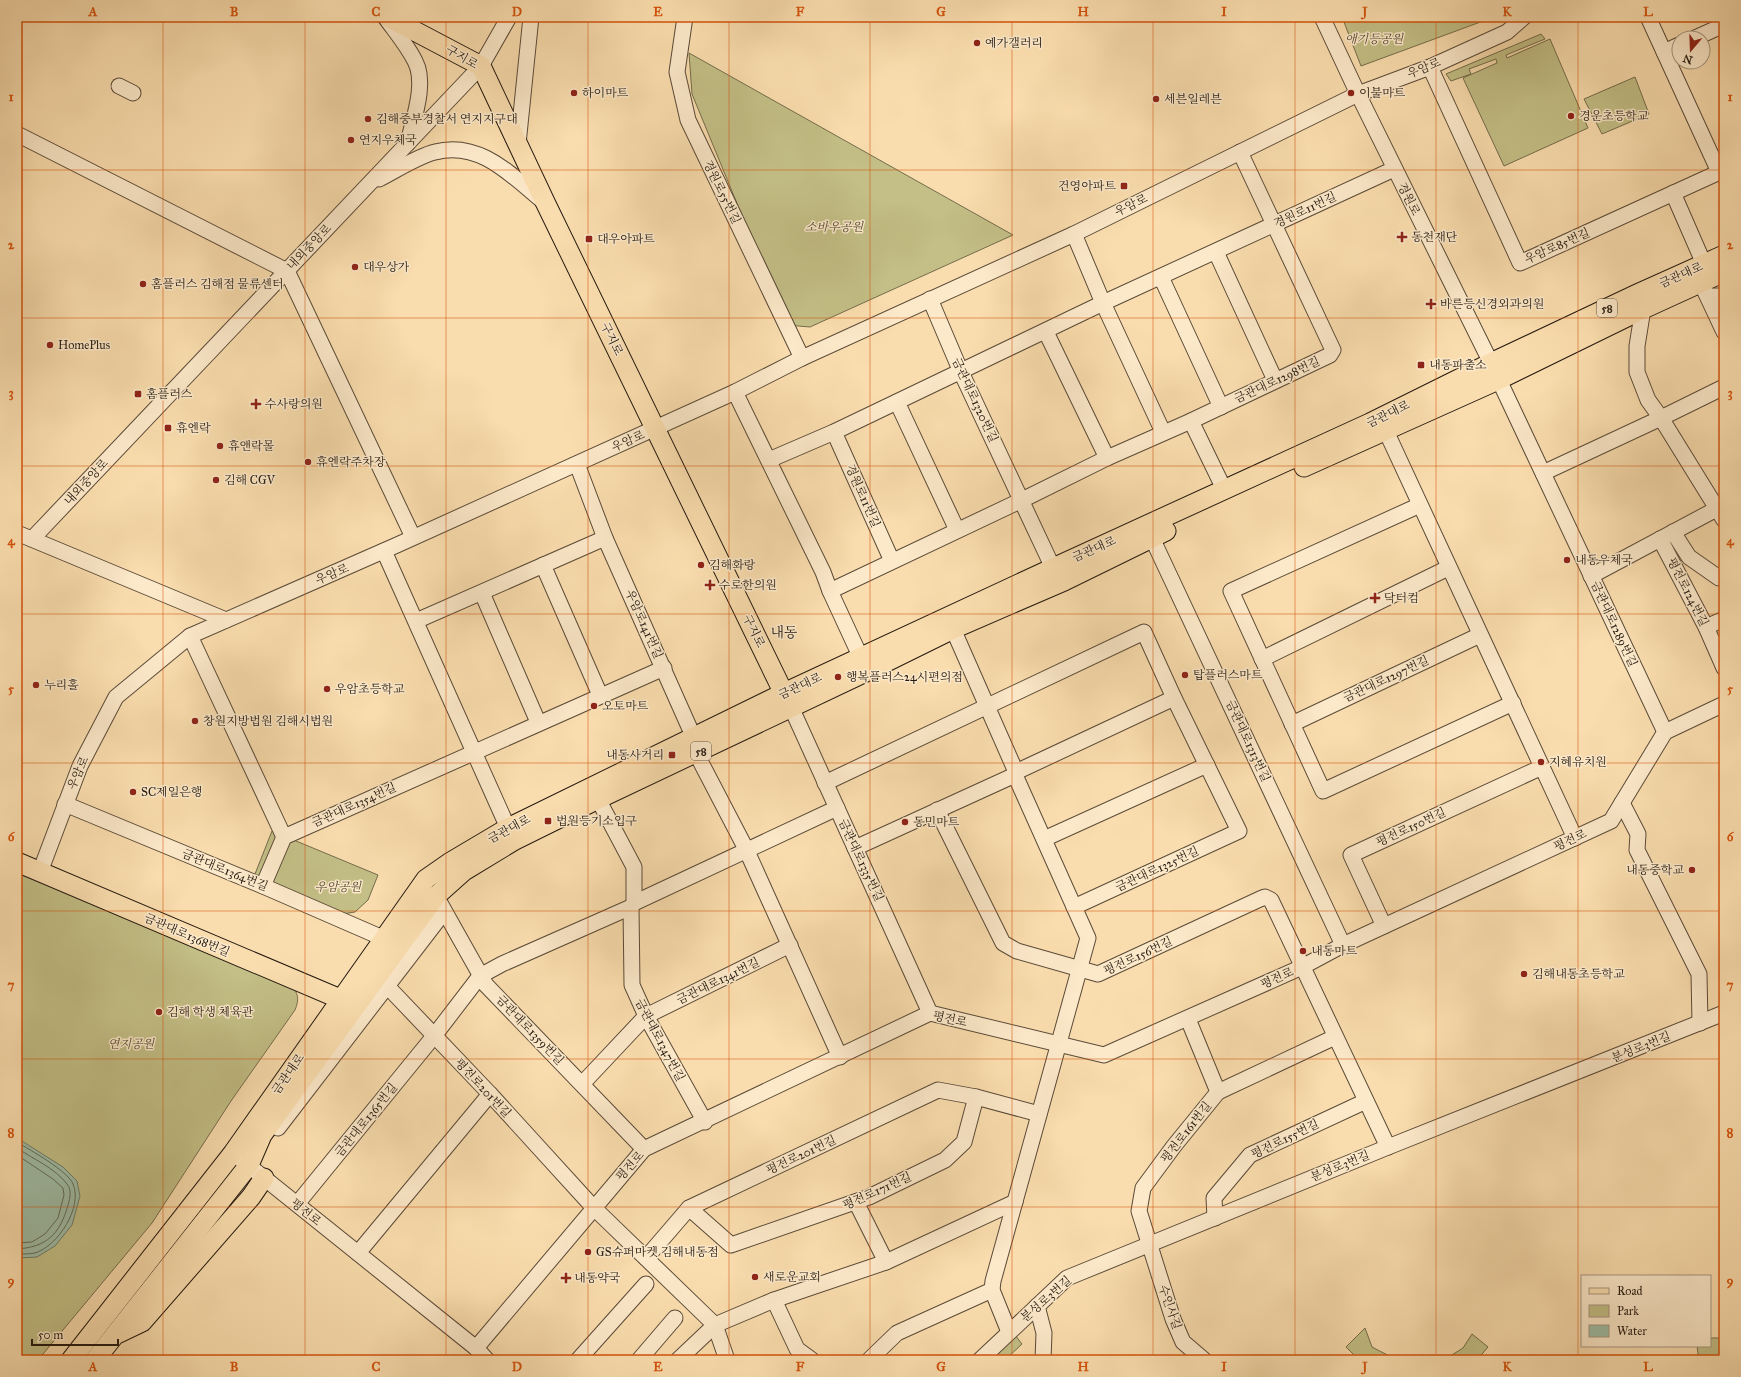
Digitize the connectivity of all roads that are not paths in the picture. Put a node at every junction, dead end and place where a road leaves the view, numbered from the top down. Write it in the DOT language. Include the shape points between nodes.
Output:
graph roads {
  1 [pos="386,17"];
  2 [pos="509,17"];
  3 [pos="531,17"];
  4 [pos="685,17"];
  5 [pos="1322,17"];
  6 [pos="1524,17"];
  7 [pos="1648,17"];
  8 [pos="1721,26"];
  9 [pos="1711,31"];
  10 [pos="1671,49"];
  11 [pos="1664,52"];
  12 [pos="481,66"];
  13 [pos="1430,66"];
  14 [pos="119,86"];
  15 [pos="133,93"];
  16 [pos="1358,94"];
  17 [pos="17,134"];
  18 [pos="407,144"];
  19 [pos="518,144"];
  20 [pos="1240,152"];
  21 [pos="1394,169"];
  22 [pos="1721,171"];
  23 [pos="370,184"];
  24 [pos="1673,193"];
  25 [pos="546,204"];
  26 [pos="1275,224"];
  27 [pos="1074,234"];
  28 [pos="1216,252"];
  29 [pos="1724,255"];
  30 [pos="1704,264"];
  31 [pos="287,271"];
  32 [pos="1724,272"];
  33 [pos="1161,277"];
  34 [pos="1705,289"];
  35 [pos="1724,296"];
  36 [pos="930,299"];
  37 [pos="1103,303"];
  38 [pos="1643,309"];
  39 [pos="1046,332"];
  40 [pos="1724,332"];
  41 [pos="802,358"];
  42 [pos="1495,371"];
  43 [pos="960,372"];
  44 [pos="1275,380"];
  45 [pos="1724,387"];
  46 [pos="735,392"];
  47 [pos="897,402"];
  48 [pos="1221,407"];
  49 [pos="1661,418"];
  50 [pos="1191,421"];
  51 [pos="656,428"];
  52 [pos="1386,431"];
  53 [pos="834,432"];
  54 [pos="1163,432"];
  55 [pos="1106,458"];
  56 [pos="769,460"];
  57 [pos="577,464"];
  58 [pos="1543,473"];
  59 [pos="1224,489"];
  60 [pos="1022,500"];
  61 [pos="1420,505"];
  62 [pos="1722,511"];
  63 [pos="957,530"];
  64 [pos="17,533"];
  65 [pos="1666,536"];
  66 [pos="413,537"];
  67 [pos="605,538"];
  68 [pos="1152,538"];
  69 [pos="32,539"];
  70 [pos="384,551"];
  71 [pos="892,561"];
  72 [pos="543,565"];
  73 [pos="1053,568"];
  74 [pos="1448,568"];
  75 [pos="1591,576"];
  76 [pos="1724,579"];
  77 [pos="830,591"];
  78 [pos="482,592"];
  79 [pos="1724,619"];
  80 [pos="226,620"];
  81 [pos="416,622"];
  82 [pos="1706,627"];
  83 [pos="952,629"];
  84 [pos="1480,635"];
  85 [pos="190,636"];
  86 [pos="861,658"];
  87 [pos="1262,659"];
  88 [pos="664,668"];
  89 [pos="1724,668"];
  90 [pos="600,695"];
  91 [pos="1174,698"];
  92 [pos="787,700"];
  93 [pos="1513,703"];
  94 [pos="1724,704"];
  95 [pos="988,706"];
  96 [pos="538,722"];
  97 [pos="1292,724"];
  98 [pos="1665,732"];
  99 [pos="695,746"];
  100 [pos="473,751"];
  101 [pos="1207,765"];
  102 [pos="1542,768"];
  103 [pos="1016,774"];
  104 [pos="826,783"];
  105 [pos="598,799"];
  106 [pos="1622,803"];
  107 [pos="64,804"];
  108 [pos="837,808"];
  109 [pos="937,810"];
  110 [pos="508,828"];
  111 [pos="284,837"];
  112 [pos="1575,838"];
  113 [pos="1044,839"];
  114 [pos="855,848"];
  115 [pos="746,849"];
  116 [pos="17,862"];
  117 [pos="40,872"];
  118 [pos="263,886"];
  119 [pos="440,904"];
  120 [pos="632,905"];
  121 [pos="1074,907"];
  122 [pos="1384,926"];
  123 [pos="385,939"];
  124 [pos="790,945"];
  125 [pos="1343,945"];
  126 [pos="1302,967"];
  127 [pos="1080,968"];
  128 [pos="480,976"];
  129 [pos="387,986"];
  130 [pos="349,1003"];
  131 [pos="930,1013"];
  132 [pos="1724,1013"];
  133 [pos="646,1016"];
  134 [pos="1188,1019"];
  135 [pos="1700,1024"];
  136 [pos="434,1036"];
  137 [pos="1336,1037"];
  138 [pos="1059,1045"];
  139 [pos="840,1057"];
  140 [pos="582,1084"];
  141 [pos="1218,1092"];
  142 [pos="490,1094"];
  143 [pos="976,1097"];
  144 [pos="1366,1101"];
  145 [pos="1039,1114"];
  146 [pos="705,1122"];
  147 [pos="1388,1147"];
  148 [pos="644,1149"];
  149 [pos="233,1152"];
  150 [pos="249,1166"];
  151 [pos="264,1178"];
  152 [pos="856,1202"];
  153 [pos="1015,1202"];
  154 [pos="297,1204"];
  155 [pos="594,1207"];
  156 [pos="689,1208"];
  157 [pos="1214,1218"];
  158 [pos="1150,1245"];
  159 [pos="358,1253"];
  160 [pos="646,1258"];
  161 [pos="886,1262"];
  162 [pos="646,1284"];
  163 [pos="992,1290"];
  164 [pos="774,1300"];
  165 [pos="1037,1306"];
  166 [pos="675,1318"];
  167 [pos="715,1325"];
  168 [pos="1009,1332"];
  169 [pos="116,1334"];
  170 [pos="476,1348"];
  171 [pos="71,1360"];
  172 [pos="95,1360"];
  173 [pos="487,1360"];
  174 [pos="578,1360"];
  175 [pos="639,1360"];
  176 [pos="678,1360"];
  177 [pos="727,1360"];
  178 [pos="812,1360"];
  179 [pos="869,1360"];
  180 [pos="980,1360"];
  181 [pos="1043,1360"];
  182 [pos="1204,1360"];
  1 -- 12 [label="main road, 구지로"];
  1 -- 18 [label="street" via="416,62 418,101"];
  2 -- 12 [label="street, 내외중앙로"];
  3 -- 19 [label="street"];
  4 -- 41 [label="street, 경원로55번길" via="677,72 688,120"];
  5 -- 16 [label="street, 경원로"];
  6 -- 13 [label="street, 우암로" via="1507,32"];
  7 -- 11 [label="street"];
  8 -- 9 [label="street"];
  10 -- 11 [label="street"];
  11 -- 22 [label="street"];
  12 -- 18 [label="street, 내외중앙로"];
  12 -- 19 [label="main road, 구지로"];
  13 -- 16 [label="street, 우암로"];
  13 -- 24 [label="street, 우암로85번길" via="1520,263"];
  14 -- 15 [label="street"];
  16 -- 20 [label="street, 우암로"];
  16 -- 21 [label="street, 경원로"];
  17 -- 31 [label="street"];
  18 -- 23 [label="street, 내외중앙로"];
  19 -- 25 [label="main road, 구지로"];
  20 -- 26 [label="street, 금관대로1298번길"];
  20 -- 27 [label="street, 우암로"];
  21 -- 26 [label="street, 경원로11번길"];
  21 -- 42 [label="street, 경원로"];
  22 -- 24 [label="street, 우암로85번길"];
  23 -- 25 [label="street" via="433,152 463,151 492,160"];
  23 -- 31 [label="street, 내외중앙로"];
  24 -- 30 [label="street"];
  25 -- 51 [label="main road, 구지로"];
  26 -- 28 [label="street, 경원로11번길"];
  26 -- 44 [label="street, 금관대로1298번길" via="1333,350 1330,355"];
  27 -- 36 [label="street, 우암로"];
  27 -- 37 [label="street"];
  28 -- 33 [label="street, 경원로11번길"];
  28 -- 44 [label="street"];
  29 -- 30 [label="main road, 금관대로 / 58"];
  30 -- 42 [label="main road, 금관대로 / 58"];
  31 -- 66 [label="street"];
  31 -- 69 [label="street, 내외중앙로"];
  32 -- 34 [label="main road, 금관대로 / 58"];
  33 -- 37 [label="street, 경원로11번길"];
  33 -- 48 [label="street"];
  34 -- 35 [label="street"];
  34 -- 38 [label="main road, 금관대로 / 58"];
  34 -- 40 [label="street"];
  36 -- 41 [label="street, 우암로"];
  36 -- 43 [label="street, 금관대로1320번길"];
  37 -- 39 [label="street, 경원로11번길"];
  37 -- 54 [label="street"];
  38 -- 42 [label="main road, 금관대로 / 58"];
  38 -- 49 [label="street" via="1636,346 1637,372 1648,400"];
  39 -- 43 [label="street, 경원로11번길"];
  39 -- 55 [label="street"];
  41 -- 46 [label="street, 우암로"];
  42 -- 52 [label="main road, 금관대로 / 58"];
  42 -- 58 [label="street, 금관대로1289번길"];
  42 -- 59 [label="main road, 금관대로" via="1370,423"];
  43 -- 47 [label="street, 경원로11번길"];
  43 -- 60 [label="street, 금관대로1320번길"];
  44 -- 48 [label="street, 금관대로1298번길"];
  45 -- 49 [label="street"];
  46 -- 51 [label="street, 우암로"];
  46 -- 56 [label="street"];
  47 -- 53 [label="street, 경원로11번길"];
  47 -- 63 [label="street"];
  48 -- 50 [label="street, 금관대로1298번길"];
  49 -- 58 [label="street"];
  49 -- 62 [label="street"];
  50 -- 54 [label="street, 금관대로1298번길"];
  50 -- 59 [label="street"];
  51 -- 57 [label="street, 우암로"];
  51 -- 92 [label="main road, 구지로"];
  52 -- 61 [label="street"];
  52 -- 68 [label="main road, 금관대로 / 58"];
  53 -- 56 [label="street, 경원로11번길"];
  53 -- 71 [label="street, 경원로11번길"];
  54 -- 55 [label="street, 금관대로1298번길"];
  55 -- 60 [label="street, 금관대로1298번길"];
  56 -- 77 [label="street"];
  57 -- 66 [label="street, 우암로"];
  57 -- 67 [label="street, 우암로141번길"];
  58 -- 75 [label="street, 금관대로1289번길"];
  59 -- 73 [label="main road, 금관대로"];
  60 -- 63 [label="street"];
  60 -- 73 [label="street, 금관대로1320번길"];
  61 -- 74 [label="street"];
  61 -- 87 [label="street" via="1232,591"];
  62 -- 65 [label="street"];
  63 -- 71 [label="street"];
  64 -- 69 [label="street"];
  65 -- 75 [label="street"];
  65 -- 76 [label="street" via="1689,557"];
  65 -- 82 [label="street, 평전로124번길"];
  66 -- 70 [label="street, 우암로"];
  67 -- 72 [label="street"];
  67 -- 88 [label="street, 우암로141번길"];
  68 -- 83 [label="main road, 금관대로 / 58" via="1064,581"];
  68 -- 125 [label="street, 금관대로1313번길"];
  69 -- 80 [label="street"];
  70 -- 80 [label="street, 우암로"];
  70 -- 81 [label="street"];
  71 -- 77 [label="street"];
  72 -- 78 [label="street"];
  72 -- 90 [label="street"];
  73 -- 86 [label="main road, 금관대로"];
  74 -- 84 [label="street"];
  74 -- 87 [label="street"];
  75 -- 98 [label="street, 금관대로1289번길"];
  77 -- 86 [label="street"];
  78 -- 81 [label="street"];
  78 -- 96 [label="street"];
  79 -- 82 [label="street"];
  80 -- 85 [label="street, 우암로"];
  81 -- 100 [label="street"];
  82 -- 89 [label="street, 평전로124번길"];
  83 -- 92 [label="main road, 금관대로 / 58" via="870,670"];
  83 -- 95 [label="street"];
  84 -- 93 [label="street"];
  84 -- 97 [label="street, 금관대로1297번길"];
  85 -- 107 [label="street, 우암로" via="116,697 80,766"];
  85 -- 111 [label="street"];
  86 -- 92 [label="main road, 금관대로"];
  87 -- 97 [label="street"];
  88 -- 90 [label="street, 우암로141번길"];
  88 -- 99 [label="street"];
  90 -- 96 [label="street, 우암로141번길"];
  91 -- 95 [label="street" via="1144,632"];
  91 -- 101 [label="street"];
  91 -- 103 [label="street"];
  92 -- 99 [label="main road, 금관대로 / 58"];
  92 -- 104 [label="street, 금관대로1335번길"];
  93 -- 97 [label="street" via="1323,790"];
  93 -- 102 [label="street"];
  94 -- 98 [label="street"];
  95 -- 103 [label="street"];
  95 -- 104 [label="street"];
  96 -- 100 [label="street, 우암로141번길"];
  98 -- 106 [label="street, 평전로"];
  99 -- 105 [label="main road, 금관대로 / 58"];
  99 -- 110 [label="main road, 금관대로"];
  99 -- 115 [label="street"];
  100 -- 110 [label="street"];
  100 -- 111 [label="street, 금관대로1354번길"];
  101 -- 113 [label="street"];
  101 -- 121 [label="street, 금관대로1325번길" via="1239,831"];
  102 -- 112 [label="street"];
  102 -- 122 [label="street, 평전로150번길" via="1351,855"];
  103 -- 109 [label="street"];
  103 -- 113 [label="street"];
  104 -- 108 [label="street, 금관대로1335번길"];
  105 -- 119 [label="main road, 금관대로 / 58" via="515,840 464,871"];
  105 -- 120 [label="street, 금관대로1347번길" via="634,867"];
  106 -- 112 [label="street, 평전로" via="1612,821"];
  106 -- 135 [label="street" via="1638,834 1637,850 1699,974"];
  107 -- 117 [label="street, 우암로"];
  107 -- 118 [label="street, 금관대로1364번길"];
  108 -- 114 [label="street, 금관대로1335번길"];
  108 -- 115 [label="street"];
  109 -- 114 [label="street"];
  109 -- 127 [label="street, 평전로156번길" via="1003,943 1017,951"];
  110 -- 123 [label="main road, 금관대로" via="426,879"];
  111 -- 118 [label="street"];
  112 -- 122 [label="street, 평전로"];
  113 -- 121 [label="street"];
  114 -- 131 [label="street, 금관대로1335번길"];
  115 -- 120 [label="street"];
  115 -- 124 [label="street"];
  116 -- 117 [label="main road, 금관대로1368번길"];
  117 -- 130 [label="main road, 금관대로1368번길"];
  118 -- 123 [label="street, 금관대로1364번길"];
  119 -- 128 [label="street, 금관대로1359번길"];
  119 -- 129 [label="street"];
  119 -- 130 [label="main road, 금관대로 / 58"];
  120 -- 128 [label="street"];
  120 -- 133 [label="street, 금관대로1347번길" via="632,985"];
  121 -- 127 [label="street" via="1088,938"];
  122 -- 125 [label="street, 평전로"];
  123 -- 130 [label="main road, 금관대로"];
  124 -- 133 [label="street, 금관대로1341번길"];
  124 -- 139 [label="street"];
  125 -- 126 [label="street, 평전로"];
  126 -- 127 [label="street, 평전로156번길" via="1271,900 1265,897 1098,974"];
  126 -- 134 [label="street, 평전로"];
  126 -- 137 [label="street"];
  127 -- 138 [label="street"];
  128 -- 136 [label="street, 금관대로1365번길"];
  128 -- 140 [label="street, 금관대로1359번길"];
  129 -- 136 [label="street, 평전로201번길"];
  129 -- 150 [label="street"];
  130 -- 149 [label="main road, 금관대로"];
  130 -- 150 [label="main road, 금관대로 / 58" via="262,1135"];
  131 -- 138 [label="street, 평전로"];
  131 -- 139 [label="street, 평전로"];
  132 -- 135 [label="street, 분성로3번길"];
  133 -- 140 [label="street"];
  133 -- 146 [label="street, 금관대로1347번길"];
  134 -- 138 [label="street, 평전로" via="1104,1055"];
  134 -- 141 [label="street, 평전로161번길"];
  135 -- 147 [label="street, 분성로3번길"];
  136 -- 142 [label="street, 평전로201번길"];
  136 -- 154 [label="street, 금관대로1365번길"];
  137 -- 141 [label="street"];
  137 -- 144 [label="street"];
  138 -- 145 [label="street"];
  139 -- 146 [label="street, 평전로"];
  140 -- 148 [label="street, 금관대로1359번길"];
  141 -- 158 [label="street, 평전로161번길" via="1143,1188 1139,1211"];
  142 -- 155 [label="street, 평전로201번길"];
  142 -- 159 [label="street"];
  143 -- 145 [label="street"];
  143 -- 152 [label="street, 평전로171번길" via="964,1142 959,1148 945,1160"];
  143 -- 156 [label="street, 평전로201번길" via="938,1090"];
  144 -- 147 [label="street"];
  144 -- 157 [label="street, 평전로155번길" via="1250,1155 1214,1198"];
  145 -- 153 [label="street"];
  146 -- 148 [label="street, 평전로"];
  147 -- 157 [label="street, 분성로3번길"];
  148 -- 155 [label="street, 평전로"];
  149 -- 150 [label="street, 평전로"];
  149 -- 171 [label="main road, 금관대로"];
  150 -- 151 [label="street, 평전로"];
  150 -- 169 [label="main road, 금관대로 / 58"];
  151 -- 154 [label="street, 평전로"];
  151 -- 169 [label="main road" via="251,1197 142,1322"];
  152 -- 156 [label="street, 평전로171번길" via="731,1245"];
  152 -- 161 [label="street"];
  153 -- 161 [label="street"];
  153 -- 163 [label="street"];
  154 -- 159 [label="street, 평전로"];
  155 -- 160 [label="street, 평전로201번길"];
  155 -- 170 [label="street, 평전로"];
  156 -- 160 [label="street, 평전로201번길"];
  157 -- 158 [label="street, 분성로3번길"];
  158 -- 165 [label="street, 분성로3번길" via="1067,1278"];
  158 -- 182 [label="street, 수인사길" via="1173,1319 1183,1342"];
  159 -- 170 [label="street, 평전로"];
  160 -- 167 [label="street, 평전로201번길"];
  161 -- 164 [label="street"];
  162 -- 174 [label="street"];
  163 -- 168 [label="street"];
  163 -- 179 [label="street" via="897,1333"];
  164 -- 167 [label="street"];
  164 -- 178 [label="street" via="797,1349"];
  165 -- 168 [label="street, 분성로3번길"];
  165 -- 181 [label="street" via="1044,1333"];
  166 -- 175 [label="street"];
  167 -- 176 [label="street"];
  167 -- 177 [label="street"];
  168 -- 180 [label="street, 분성로3번길"];
  169 -- 172 [label="main road, 금관대로 / 58"];
  170 -- 173 [label="street"];
}
